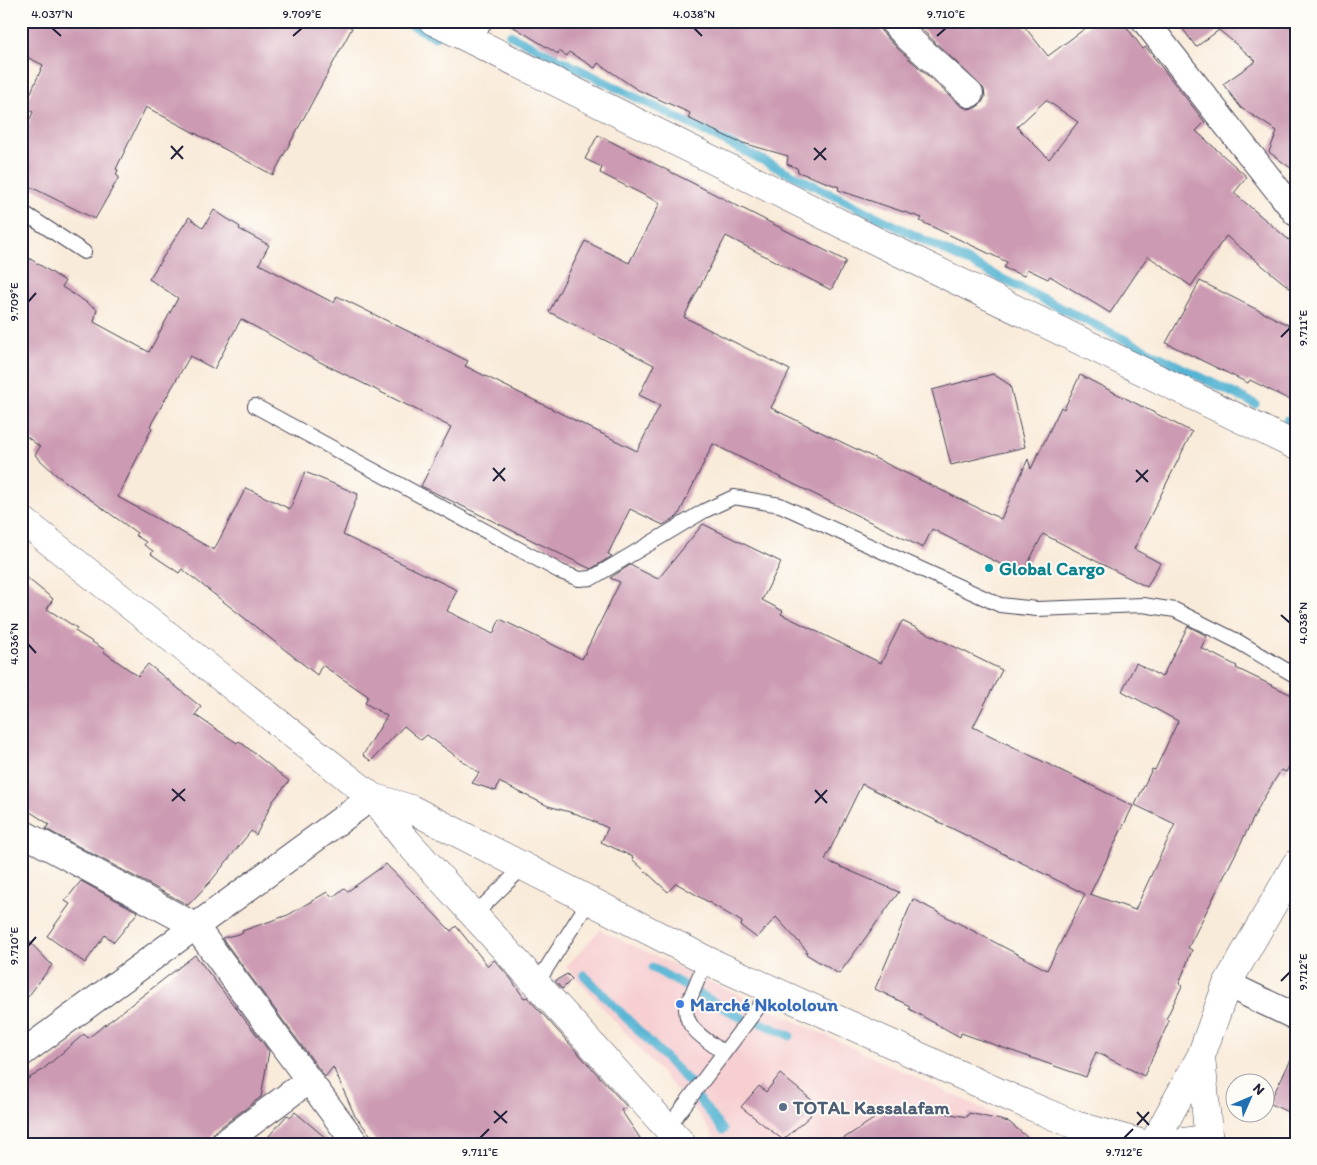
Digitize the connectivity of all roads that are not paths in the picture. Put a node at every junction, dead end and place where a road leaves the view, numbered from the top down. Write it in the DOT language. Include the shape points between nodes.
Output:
graph roads {
  1 [pos="433,21"];
  2 [pos="892,21"];
  3 [pos="1145,21"];
  4 [pos="473,30"];
  5 [pos="970,94"];
  6 [pos="21,211"];
  7 [pos="1296,213"];
  8 [pos="84,252"];
  9 [pos="255,406"];
  10 [pos="1295,443"];
  11 [pos="21,519"];
  12 [pos="1296,676"];
  13 [pos="372,797"];
  14 [pos="21,832"];
  15 [pos="1296,864"];
  16 [pos="523,867"];
  17 [pos="589,902"];
  18 [pos="475,914"];
  19 [pos="195,926"];
  20 [pos="706,960"];
  21 [pos="537,983"];
  22 [pos="1227,984"];
  23 [pos="772,989"];
  24 [pos="1296,1017"];
  25 [pos="724,1053"];
  26 [pos="21,1054"];
  27 [pos="1201,1056"];
  28 [pos="309,1080"];
  29 [pos="675,1136"];
  30 [pos="1208,1141"];
  31 [pos="223,1144"];
  32 [pos="356,1144"];
  33 [pos="1144,1144"];
  34 [pos="1153,1144"];
  35 [pos="1166,1144"];
  1 -- 4 [label="street"];
  2 -- 5 [label="street"];
  3 -- 7 [label="street"];
  4 -- 10 [label="street" via="880,244"];
  6 -- 8 [label="lane"];
  9 -- 12 [label="lane" via="579,579 592,578 704,510 734,497 780,505 1000,605 1037,609 1144,605 1175,610 1237,640"];
  11 -- 13 [label="street"];
  13 -- 16 [label="street" via="411,809"];
  13 -- 18 [label="street" via="404,838"];
  13 -- 19 [label="street"];
  14 -- 19 [label="street"];
  15 -- 22 [label="street"];
  16 -- 17 [label="street"];
  16 -- 18 [label="lane"];
  17 -- 20 [label="street"];
  17 -- 21 [label="lane"];
  18 -- 21 [label="street"];
  19 -- 26 [label="street"];
  19 -- 28 [label="street"];
  20 -- 23 [label="street"];
  20 -- 25 [label="lane" via="686,1008 686,1017 691,1027"];
  21 -- 29 [label="street"];
  22 -- 24 [label="street"];
  22 -- 27 [label="street"];
  23 -- 25 [label="lane"];
  23 -- 33 [label="street" via="1076,1125"];
  25 -- 29 [label="lane"];
  27 -- 30 [label="street"];
  27 -- 34 [label="street"];
  28 -- 31 [label="street"];
  28 -- 32 [label="street"];
  30 -- 35 [label="street"];
}
